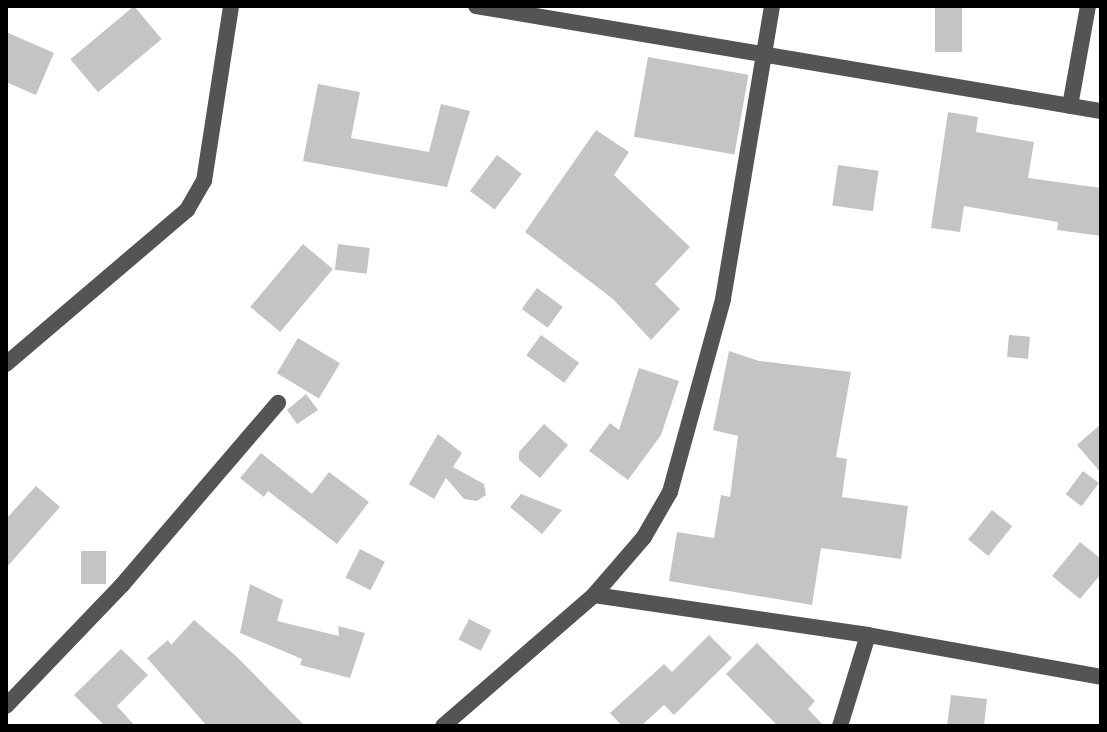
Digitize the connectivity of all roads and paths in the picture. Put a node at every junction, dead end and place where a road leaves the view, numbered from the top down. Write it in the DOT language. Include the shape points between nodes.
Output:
graph roads {
  1 [pos="231,6"];
  2 [pos="476,6"];
  3 [pos="772,6"];
  4 [pos="1088,6"];
  5 [pos="764,52"];
  6 [pos="1070,106"];
  7 [pos="1101,111"];
  8 [pos="6,364"];
  9 [pos="278,403"];
  10 [pos="594,595"];
  11 [pos="868,635"];
  12 [pos="1101,677"];
  13 [pos="6,706"];
  14 [pos="443,726"];
  15 [pos="840,726"];
  1 -- 8 [label="street" via="204,181 187,210"];
  2 -- 5 [label="street"];
  3 -- 5 [label="street"];
  4 -- 6 [label="street"];
  5 -- 6 [label="street"];
  5 -- 10 [label="street" via="723,299 684,451 670,492 644,537"];
  6 -- 7 [label="street"];
  9 -- 13 [label="street" via="122,585"];
  10 -- 11 [label="street"];
  10 -- 14 [label="street"];
  11 -- 12 [label="street"];
  11 -- 15 [label="street"];
}
